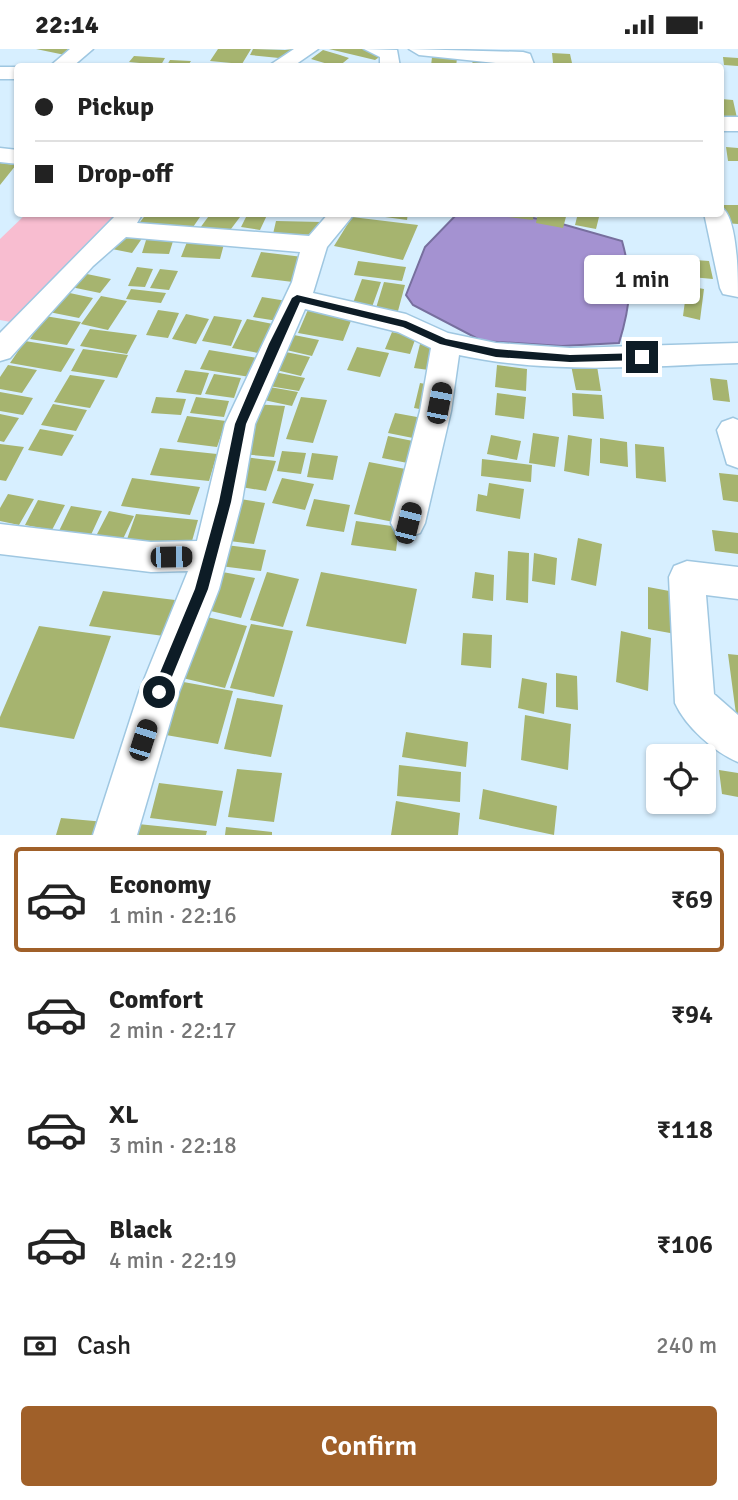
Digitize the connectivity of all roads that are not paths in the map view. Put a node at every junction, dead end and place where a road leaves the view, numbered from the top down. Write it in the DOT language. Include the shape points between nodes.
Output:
graph roads {
  1 [pos="83,49"];
  2 [pos="308,49"];
  3 [pos="374,49"];
  4 [pos="419,49"];
  5 [pos="527,49"];
  6 [pos="491,52"];
  7 [pos="64,63"];
  8 [pos="284,63"];
  9 [pos="390,63"];
  10 [pos="524,63"];
  11 [pos="339,217"];
  12 [pos="717,217"];
  13 [pos="126,221"];
  14 [pos="315,245"];
  15 [pos="736,295"];
  16 [pos="297,298"];
  17 [pos="446,342"];
  18 [pos="0,351"];
  19 [pos="738,353"];
  20 [pos="408,523"];
  21 [pos="0,539"];
  22 [pos="210,557"];
  23 [pos="738,583"];
  24 [pos="738,742"];
  25 [pos="115,835"];
  1 -- 7 [label="street"];
  2 -- 8 [label="street"];
  3 -- 9 [label="street" via="390,54"];
  4 -- 6 [label="street"];
  5 -- 6 [label="street"];
  6 -- 10 [label="street" via="523,58"];
  11 -- 14 [label="street"];
  12 -- 15 [label="street"];
  13 -- 14 [label="street"];
  13 -- 18 [label="street"];
  14 -- 16 [label="street"];
  16 -- 17 [label="street" via="406,324"];
  16 -- 22 [label="street" via="240,424"];
  17 -- 19 [label="street" via="496,353 570,358"];
  17 -- 20 [label="street" via="436,419"];
  21 -- 22 [label="street" via="151,557"];
  22 -- 25 [label="street" via="159,692"];
  23 -- 24 [label="street" via="687,577 695,703"];
}
